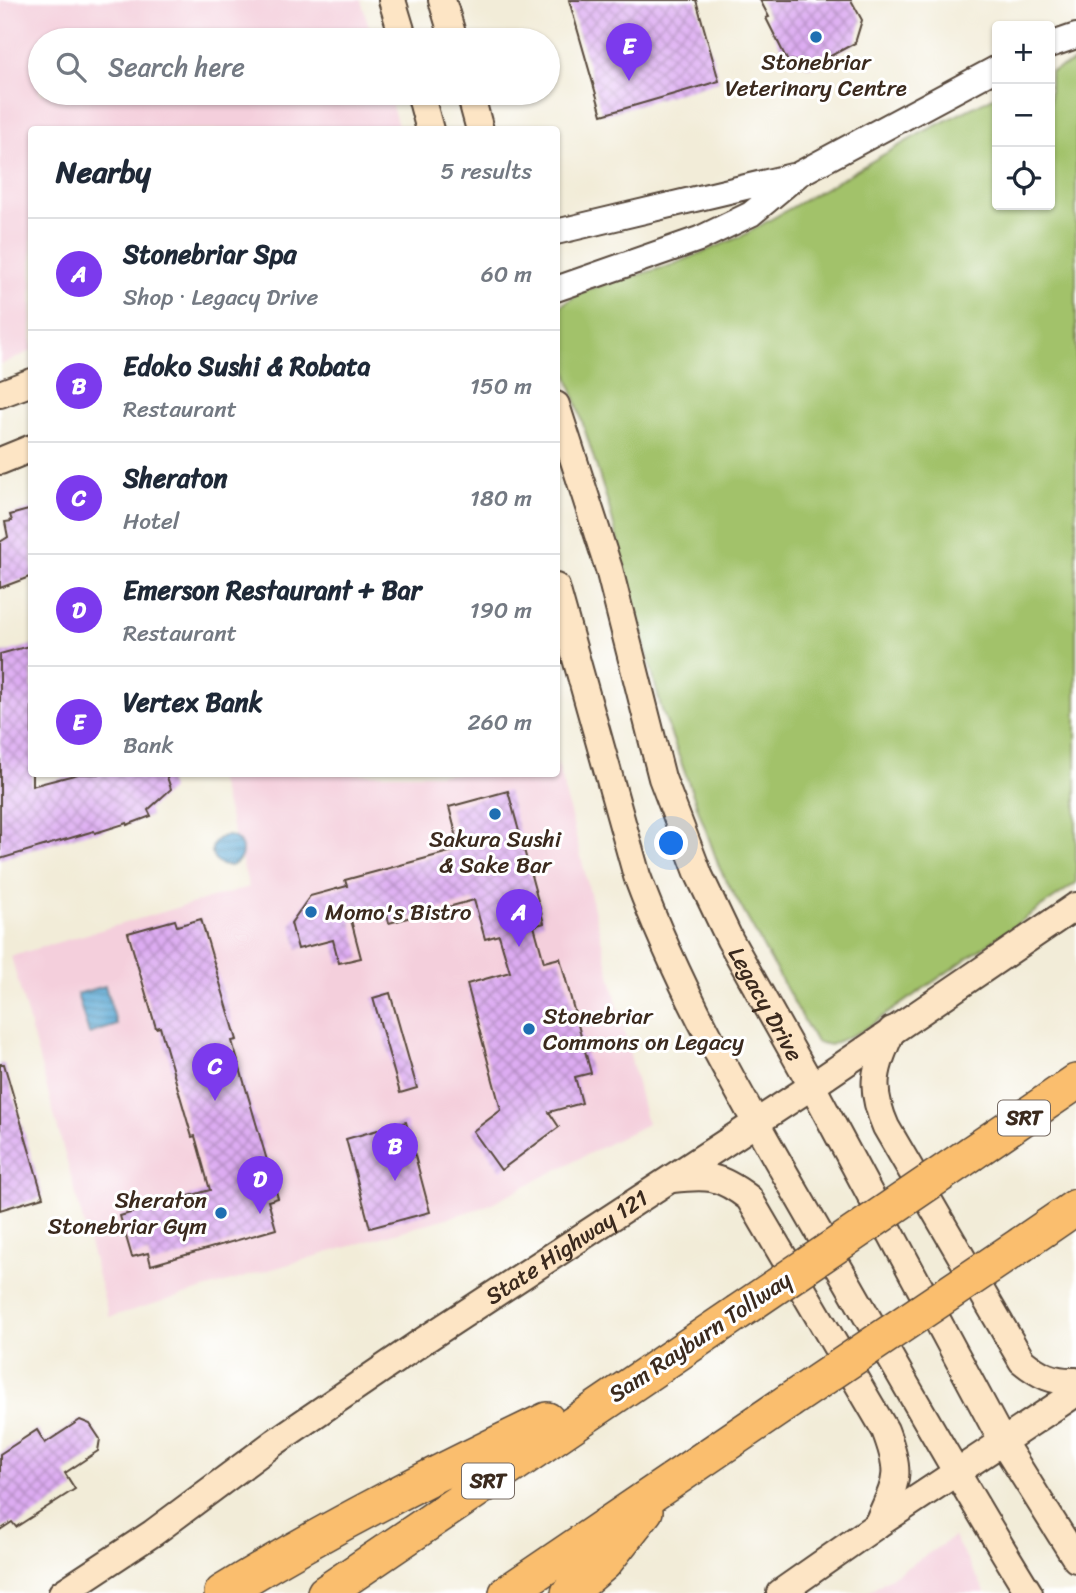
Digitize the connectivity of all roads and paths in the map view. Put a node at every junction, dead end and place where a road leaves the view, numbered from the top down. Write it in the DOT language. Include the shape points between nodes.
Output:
graph roads {
  1 [pos="392,0"];
  2 [pos="442,0"];
  3 [pos="400,28"];
  4 [pos="450,28"];
  5 [pos="1076,36"];
  6 [pos="1055,44"];
  7 [pos="992,71"];
  8 [pos="423,105"];
  9 [pos="473,105"];
  10 [pos="429,126"];
  11 [pos="479,126"];
  12 [pos="799,174"];
  13 [pos="560,231"];
  14 [pos="560,288"];
  15 [pos="28,384"];
  16 [pos="0,394"];
  17 [pos="560,417"];
  18 [pos="28,450"];
  19 [pos="0,461"];
  20 [pos="560,601"];
  21 [pos="1076,906"];
  22 [pos="892,1030"];
  23 [pos="1076,1082"];
  24 [pos="811,1086"];
  25 [pos="755,1121"];
  26 [pos="667,1180"];
  27 [pos="1076,1207"];
  28 [pos="651,1370"];
  29 [pos="1076,1381"];
  30 [pos="1076,1393"];
  31 [pos="1002,1441"];
  32 [pos="957,1473"];
  33 [pos="666,1485"];
  34 [pos="877,1525"];
  35 [pos="1076,1559"];
  36 [pos="62,1593"];
  37 [pos="222,1593"];
  38 [pos="325,1593"];
  39 [pos="507,1593"];
  40 [pos="569,1593"];
  41 [pos="780,1593"];
  42 [pos="1029,1593"];
  1 -- 3 [label="main road"];
  2 -- 4 [label="main road"];
  5 -- 6 [label="street"];
  7 -- 12 [label="street"];
  8 -- 10 [label="main road"];
  9 -- 11 [label="main road"];
  12 -- 13 [label="street"];
  12 -- 14 [label="street" via="751,214 699,239"];
  15 -- 16 [label="main road"];
  17 -- 24 [label="main road, Legacy Drive" via="609,569 662,778 699,876"];
  18 -- 19 [label="main road"];
  20 -- 25 [label="main road" via="650,910 699,1019"];
  21 -- 22 [label="main road, State Highway 121"];
  22 -- 24 [label="main road, State Highway 121"];
  22 -- 29 [label="main road" via="879,1060 874,1089 886,1127 1022,1361 1038,1375"];
  23 -- 28 [label="highway, Sam Rayburn Tollway / SRT, bridge"];
  24 -- 25 [label="main road, State Highway 121"];
  24 -- 31 [label="main road, Legacy Drive"];
  25 -- 26 [label="main road, State Highway 121"];
  25 -- 32 [label="main road"];
  26 -- 34 [label="main road" via="702,1176 729,1183 749,1198 885,1430 895,1456 897,1480"];
  26 -- 36 [label="main road, State Highway 121" via="275,1441 153,1533"];
  27 -- 33 [label="highway, bridge"];
  28 -- 37 [label="highway" via="421,1481 293,1549"];
  28 -- 38 [label="highway, Sam Rayburn Tollway / SRT"];
  30 -- 31 [label="main road"];
  31 -- 32 [label="main road"];
  31 -- 35 [label="main road, Legacy Drive"];
  32 -- 34 [label="main road"];
  32 -- 42 [label="main road"];
  33 -- 39 [label="highway"];
  33 -- 40 [label="highway" via="604,1563"];
  34 -- 41 [label="main road"];
}
